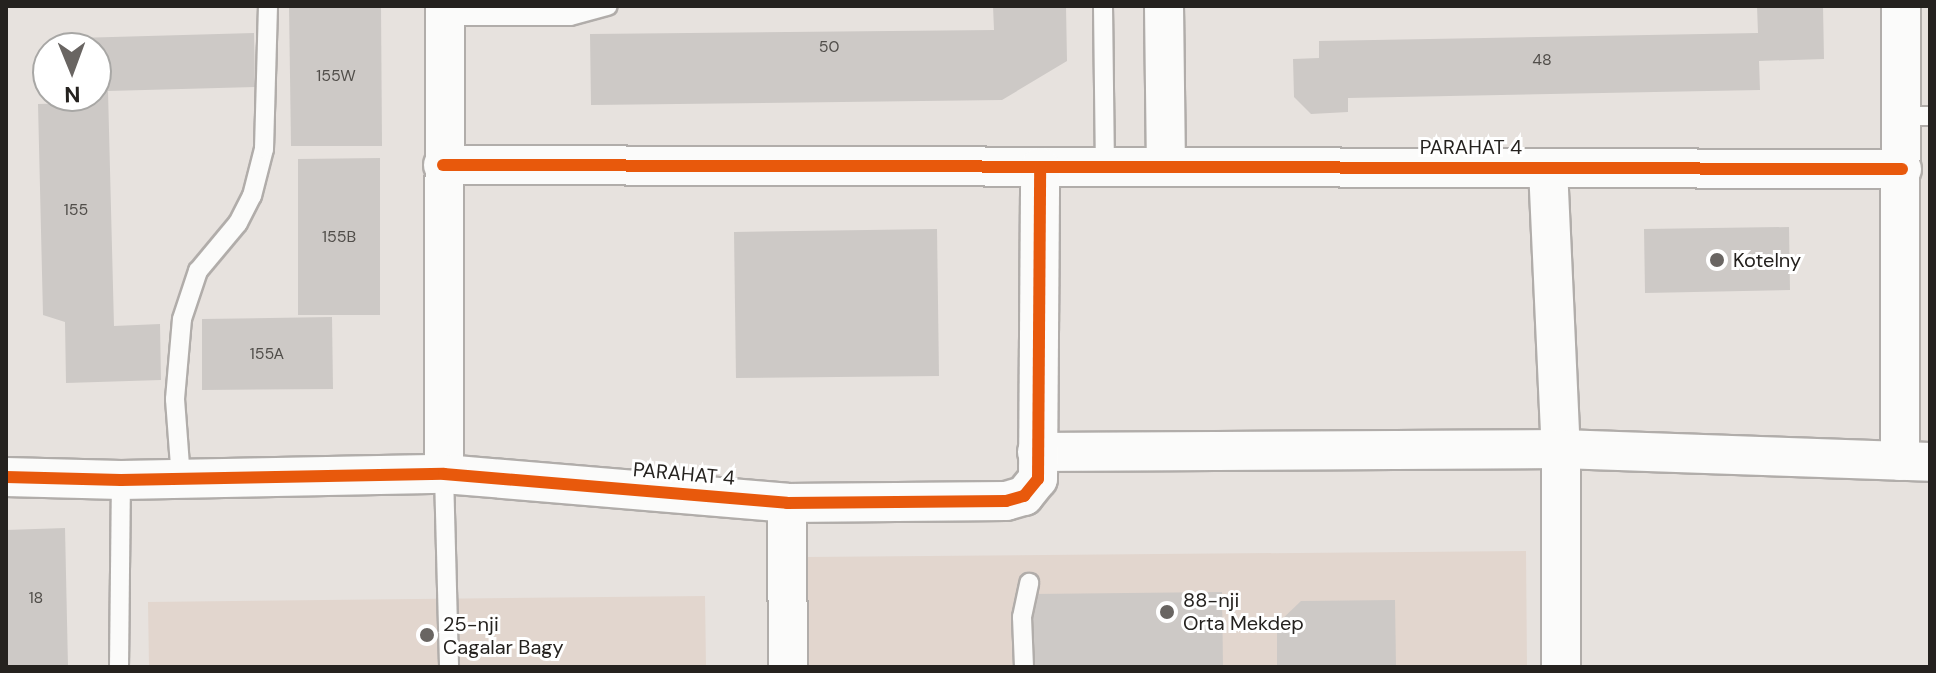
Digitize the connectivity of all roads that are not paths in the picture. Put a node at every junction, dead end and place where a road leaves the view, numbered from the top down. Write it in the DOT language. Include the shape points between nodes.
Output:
graph roads {
  1 [pos="268,6"];
  2 [pos="608,6"];
  3 [pos="1103,6"];
  4 [pos="1164,6"];
  5 [pos="1901,6"];
  6 [pos="445,11"];
  7 [pos="1916,116"];
  8 [pos="443,165"];
  9 [pos="1040,167"];
  10 [pos="1105,167"];
  11 [pos="1166,167"];
  12 [pos="1548,168"];
  13 [pos="1902,169"];
  14 [pos="1561,449"];
  15 [pos="1037,452"];
  16 [pos="1915,462"];
  17 [pos="444,474"];
  18 [pos="6,477"];
  19 [pos="181,479"];
  20 [pos="121,480"];
  21 [pos="787,503"];
  22 [pos="1029,583"];
  23 [pos="119,667"];
  24 [pos="449,667"];
  25 [pos="788,667"];
  26 [pos="1024,667"];
  27 [pos="1561,667"];
  1 -- 19 [label="lane" via="264,149 252,196 238,223 198,271 182,319 175,399"];
  2 -- 6 [label="lane" via="570,16"];
  3 -- 10 [label="lane"];
  4 -- 11 [label="street"];
  5 -- 7 [label="street"];
  6 -- 8 [label="street"];
  7 -- 13 [label="street"];
  8 -- 9 [label="street, PARAHAT 4"];
  8 -- 17 [label="street"];
  9 -- 10 [label="street, PARAHAT 4"];
  9 -- 15 [label="street, PARAHAT 4"];
  10 -- 11 [label="street, PARAHAT 4"];
  11 -- 12 [label="street, PARAHAT 4"];
  12 -- 13 [label="street, PARAHAT 4"];
  12 -- 14 [label="street, PARAHAT 4"];
  13 -- 16 [label="street"];
  14 -- 15 [label="street"];
  14 -- 16 [label="street"];
  14 -- 27 [label="street, PARAHAT 4"];
  15 -- 21 [label="street, PARAHAT 4" via="1033,489 1006,501"];
  17 -- 19 [label="street, PARAHAT 4"];
  17 -- 21 [label="street, PARAHAT 4"];
  17 -- 24 [label="lane"];
  18 -- 20 [label="street, PARAHAT 4"];
  19 -- 20 [label="street, PARAHAT 4"];
  20 -- 23 [label="lane"];
  21 -- 25 [label="street"];
  22 -- 26 [label="lane" via="1022,617"];
}
